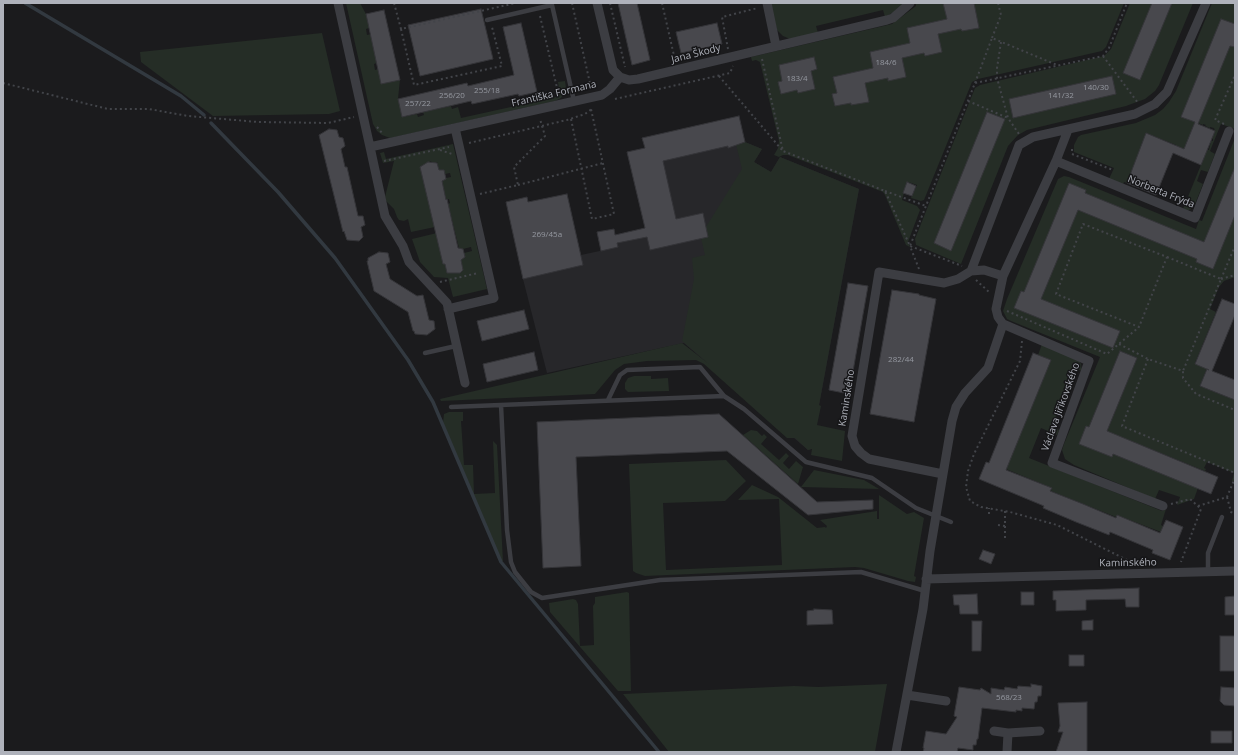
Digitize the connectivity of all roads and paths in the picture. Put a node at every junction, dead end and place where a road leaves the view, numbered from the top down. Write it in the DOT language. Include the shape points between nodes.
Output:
graph roads {
  1 [pos="338,3"];
  2 [pos="394,3"];
  3 [pos="516,3"];
  4 [pos="572,3"];
  5 [pos="597,3"];
  6 [pos="610,3"];
  7 [pos="662,3"];
  8 [pos="760,3"];
  9 [pos="766,3"];
  10 [pos="910,3"];
  11 [pos="998,3"];
  12 [pos="1127,3"];
  13 [pos="1206,3"];
  14 [pos="533,18"];
  15 [pos="487,20"];
  16 [pos="492,27"];
  17 [pos="402,29"];
  18 [pos="992,38"];
  19 [pos="1001,42"];
  20 [pos="776,46"];
  21 [pos="728,50"];
  22 [pos="1103,56"];
  23 [pos="755,59"];
  24 [pos="676,62"];
  25 [pos="735,63"];
  26 [pos="1058,65"];
  27 [pos="623,74"];
  28 [pos="718,75"];
  29 [pos="1235,75"];
  30 [pos="997,78"];
  31 [pos="3,83"];
  32 [pos="974,84"];
  33 [pos="594,97"];
  34 [pos="556,98"];
  35 [pos="610,100"];
  36 [pos="574,101"];
  37 [pos="968,101"];
  38 [pos="1141,105"];
  39 [pos="538,109"];
  40 [pos="591,109"];
  41 [pos="363,115"];
  42 [pos="1008,118"];
  43 [pos="571,119"];
  44 [pos="374,123"];
  45 [pos="542,126"];
  46 [pos="455,128"];
  47 [pos="1228,129"];
  48 [pos="1068,130"];
  49 [pos="384,135"];
  50 [pos="1020,136"];
  51 [pos="380,144"];
  52 [pos="459,145"];
  53 [pos="370,147"];
  54 [pos="440,150"];
  55 [pos="783,151"];
  56 [pos="454,155"];
  57 [pos="1056,160"];
  58 [pos="604,163"];
  59 [pos="581,169"];
  60 [pos="518,185"];
  61 [pos="885,191"];
  62 [pos="477,194"];
  63 [pos="926,206"];
  64 [pos="910,246"];
  65 [pos="1235,246"];
  66 [pos="1167,258"];
  67 [pos="962,265"];
  68 [pos="919,270"];
  69 [pos="957,270"];
  70 [pos="970,272"];
  71 [pos="482,273"];
  72 [pos="1235,275"];
  73 [pos="1003,276"];
  74 [pos="1221,279"];
  75 [pos="436,284"];
  76 [pos="999,297"];
  77 [pos="448,309"];
  78 [pos="1004,310"];
  79 [pos="1003,324"];
  80 [pos="1139,327"];
  81 [pos="1023,332"];
  82 [pos="1119,344"];
  83 [pos="456,346"];
  84 [pos="425,353"];
  85 [pos="1148,359"];
  86 [pos="1183,371"];
  87 [pos="465,383"];
  88 [pos="724,396"];
  89 [pos="608,400"];
  90 [pos="501,405"];
  91 [pos="451,407"];
  92 [pos="1235,410"];
  93 [pos="1235,473"];
  94 [pos="943,474"];
  95 [pos="1235,478"];
  96 [pos="1227,497"];
  97 [pos="1163,506"];
  98 [pos="1198,506"];
  99 [pos="989,508"];
  100 [pos="1005,511"];
  101 [pos="989,514"];
  102 [pos="1235,514"];
  103 [pos="935,516"];
  104 [pos="1222,517"];
  105 [pos="951,522"];
  106 [pos="998,524"];
  107 [pos="1005,526"];
  108 [pos="1005,538"];
  109 [pos="1235,571"];
  110 [pos="1208,572"];
  111 [pos="1177,573"];
  112 [pos="1154,574"];
  113 [pos="926,579"];
  114 [pos="925,591"];
  115 [pos="907,695"];
  116 [pos="946,701"];
  117 [pos="994,731"];
  118 [pos="1040,731"];
  119 [pos="1008,733"];
  120 [pos="896,752"];
  121 [pos="1007,752"];
  1 -- 41 [label="street"];
  2 -- 17 [label="path"];
  3 -- 17 [label="path"];
  4 -- 33 [label="path"];
  5 -- 27 [label="street" via="613,70"];
  6 -- 27 [label="path"];
  7 -- 24 [label="path"];
  8 -- 21 [label="path" via="760,8 722,17"];
  9 -- 20 [label="street"];
  10 -- 20 [label="street, Jana Škody" via="887,20"];
  11 -- 18 [label="path" via="1001,15"];
  12 -- 22 [label="path" via="1109,48"];
  13 -- 48 [label="street" via="1166,92 1155,104 1135,114"];
  14 -- 34 [label="path" via="540,16 558,92"];
  15 -- 36 [label="lane" via="552,5"];
  16 -- 17 [label="path" via="502,66 414,85"];
  18 -- 19 [label="path"];
  18 -- 32 [label="path"];
  19 -- 26 [label="path"];
  19 -- 30 [label="path" via="996,68"];
  20 -- 27 [label="street, Jana Škody" via="638,79 629,80"];
  22 -- 26 [label="path"];
  22 -- 38 [label="path"];
  23 -- 55 [label="path" via="762,57"];
  25 -- 28 [label="path" via="730,73"];
  26 -- 30 [label="path"];
  27 -- 33 [label="street, Františka Formana" via="610,89"];
  28 -- 35 [label="path"];
  28 -- 55 [label="path"];
  29 -- 47 [label="path" via="1215,120"];
  30 -- 32 [label="path"];
  30 -- 42 [label="path"];
  31 -- 41 [label="path" via="108,109 149,109 188,116 258,122 328,123"];
  32 -- 37 [label="path"];
  33 -- 36 [label="street, Františka Formana"];
  33 -- 40 [label="path" via="596,105"];
  36 -- 39 [label="street, Františka Formana"];
  37 -- 42 [label="path"];
  37 -- 63 [label="path"];
  39 -- 45 [label="path"];
  39 -- 46 [label="street, Františka Formana"];
  40 -- 43 [label="path" via="586,114"];
  40 -- 58 [label="path"];
  41 -- 53 [label="street"];
  42 -- 50 [label="path"];
  43 -- 45 [label="path"];
  43 -- 59 [label="path"];
  44 -- 49 [label="path"];
  45 -- 52 [label="path"];
  45 -- 60 [label="path" via="544,136 514,167"];
  46 -- 51 [label="street, Františka Formana"];
  46 -- 52 [label="street"];
  47 -- 57 [label="street, Norberta Frýda" via="1195,218"];
  48 -- 57 [label="street"];
  48 -- 70 [label="street" via="1034,137 1019,145"];
  51 -- 53 [label="street, Františka Formana"];
  51 -- 54 [label="path" via="384,162"];
  52 -- 54 [label="path"];
  52 -- 77 [label="street" via="494,298"];
  53 -- 77 [label="street" via="385,216 403,246 408,262 444,299"];
  54 -- 56 [label="path"];
  55 -- 61 [label="path"];
  57 -- 73 [label="street"];
  58 -- 59 [label="path"];
  58 -- 59 [label="path" via="614,214 592,219"];
  59 -- 60 [label="path"];
  60 -- 62 [label="path"];
  61 -- 63 [label="path"];
  61 -- 64 [label="path"];
  63 -- 64 [label="path"];
  64 -- 67 [label="path"];
  64 -- 68 [label="path"];
  65 -- 74 [label="path"];
  66 -- 74 [label="path"];
  66 -- 80 [label="path"];
  66 -- 80 [label="path" via="1083,224 1056,294"];
  67 -- 69 [label="path"];
  67 -- 70 [label="path"];
  70 -- 73 [label="street" via="984,270"];
  70 -- 76 [label="path" via="989,292"];
  70 -- 94 [label="street, Kaminského" via="944,283 879,272 852,436 855,446 869,459"];
  71 -- 75 [label="path"];
  72 -- 74 [label="path"];
  73 -- 76 [label="street"];
  74 -- 86 [label="path"];
  76 -- 79 [label="street" via="996,309"];
  77 -- 83 [label="street"];
  78 -- 82 [label="path" via="1107,354"];
  79 -- 81 [label="street, Václava Jiřikovského"];
  79 -- 94 [label="street" via="988,368 956,407"];
  80 -- 82 [label="path"];
  81 -- 97 [label="street, Václava Jiřikovského" via="1089,361 1052,463"];
  81 -- 99 [label="path" via="1020,360 968,471 966,486 970,501"];
  82 -- 85 [label="path"];
  83 -- 84 [label="lane"];
  83 -- 87 [label="street"];
  85 -- 86 [label="path"];
  85 -- 93 [label="path" via="1122,426"];
  86 -- 92 [label="path" via="1183,378 1196,394"];
  88 -- 89 [label="lane"];
  88 -- 89 [label="lane" via="700,367 627,370 620,375"];
  88 -- 103 [label="lane" via="744,409 806,462 872,478 916,508"];
  89 -- 90 [label="lane"];
  90 -- 91 [label="lane"];
  90 -- 114 [label="lane" via="511,562 515,572 531,592 542,598 660,580 861,572"];
  94 -- 103 [label="street"];
  95 -- 96 [label="path"];
  96 -- 98 [label="path"];
  96 -- 102 [label="path" via="1230,512"];
  97 -- 98 [label="path" via="1190,499"];
  98 -- 111 [label="path" via="1201,509"];
  99 -- 100 [label="path"];
  99 -- 101 [label="path"];
  100 -- 107 [label="path"];
  100 -- 112 [label="path" via="1056,525"];
  103 -- 105 [label="lane"];
  103 -- 113 [label="street"];
  104 -- 110 [label="lane" via="1208,553"];
  106 -- 107 [label="path"];
  107 -- 108 [label="path"];
  109 -- 110 [label="street, Kaminského"];
  110 -- 111 [label="street, Kaminského"];
  111 -- 112 [label="street, Kaminského"];
  112 -- 113 [label="street, Kaminského"];
  113 -- 114 [label="street"];
  114 -- 115 [label="street"];
  115 -- 116 [label="street"];
  115 -- 120 [label="street"];
  117 -- 119 [label="street"];
  118 -- 119 [label="street"];
  119 -- 121 [label="street"];
}
